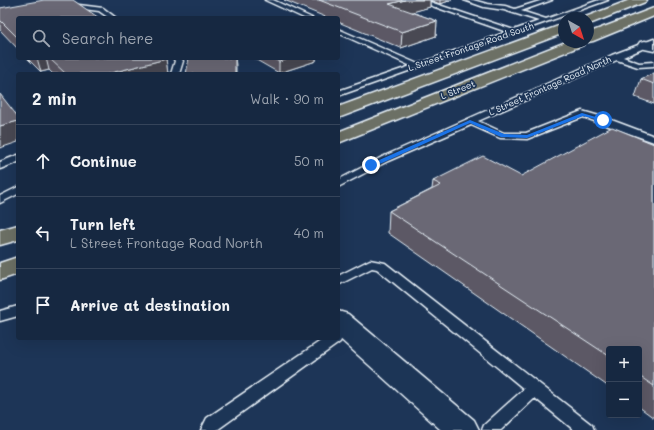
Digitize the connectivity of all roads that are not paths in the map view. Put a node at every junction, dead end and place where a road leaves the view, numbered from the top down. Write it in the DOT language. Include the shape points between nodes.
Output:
graph roads {
  1 [pos="268,0"];
  2 [pos="418,0"];
  3 [pos="467,0"];
  4 [pos="490,0"];
  5 [pos="549,0"];
  6 [pos="605,0"];
  7 [pos="641,0"];
  8 [pos="67,6"];
  9 [pos="505,8"];
  10 [pos="515,11"];
  11 [pos="654,12"];
  12 [pos="110,16"];
  13 [pos="304,16"];
  14 [pos="594,18"];
  15 [pos="546,21"];
  16 [pos="558,30"];
  17 [pos="340,32"];
  18 [pos="513,32"];
  19 [pos="594,36"];
  20 [pos="651,44"];
  21 [pos="563,48"];
  22 [pos="615,57"];
  23 [pos="179,60"];
  24 [pos="654,64"];
  25 [pos="417,66"];
  26 [pos="176,72"];
  27 [pos="340,93"];
  28 [pos="340,112"];
  29 [pos="470,121"];
  30 [pos="340,137"];
  31 [pos="654,139"];
  32 [pos="16,159"];
  33 [pos="0,166"];
  34 [pos="340,183"];
  35 [pos="16,191"];
  36 [pos="0,200"];
  37 [pos="16,233"];
  38 [pos="0,238"];
  39 [pos="16,266"];
  40 [pos="0,272"];
  41 [pos="340,280"];
  42 [pos="16,312"];
  43 [pos="0,316"];
  44 [pos="340,331"];
  45 [pos="328,340"];
  46 [pos="535,389"];
  47 [pos="209,430"];
  48 [pos="463,430"];
  49 [pos="490,430"];
  50 [pos="586,430"];
  1 -- 13 [label="lane"];
  2 -- 18 [label="lane"];
  3 -- 9 [label="lane"];
  4 -- 9 [label="lane" via="500,3"];
  5 -- 10 [label="lane"];
  6 -- 15 [label="lane, L Street Frontage Road South"];
  7 -- 14 [label="main road"];
  8 -- 12 [label="lane" via="101,9"];
  9 -- 10 [label="lane"];
  10 -- 15 [label="lane"];
  11 -- 19 [label="main road"];
  15 -- 18 [label="lane, L Street Frontage Road South"];
  16 -- 28 [label="main road, L Street"];
  17 -- 25 [label="lane"];
  18 -- 25 [label="lane, L Street Frontage Road South"];
  20 -- 22 [label="lane, L Street Frontage Road North"];
  21 -- 30 [label="main road, L Street"];
  22 -- 24 [label="lane" via="638,65"];
  22 -- 29 [label="lane, L Street Frontage Road North"];
  23 -- 26 [label="lane"];
  25 -- 27 [label="lane, L Street Frontage Road South"];
  29 -- 31 [label="lane" via="503,136 527,136 582,114"];
  29 -- 34 [label="lane, L Street Frontage Road North" via="371,165"];
  32 -- 33 [label="lane"];
  35 -- 36 [label="lane"];
  37 -- 38 [label="main road"];
  39 -- 40 [label="main road"];
  41 -- 46 [label="lane" via="370,264 381,266"];
  42 -- 43 [label="lane"];
  44 -- 48 [label="street"];
  45 -- 47 [label="lane" via="213,423"];
  46 -- 49 [label="lane"];
  46 -- 50 [label="lane"];
}
